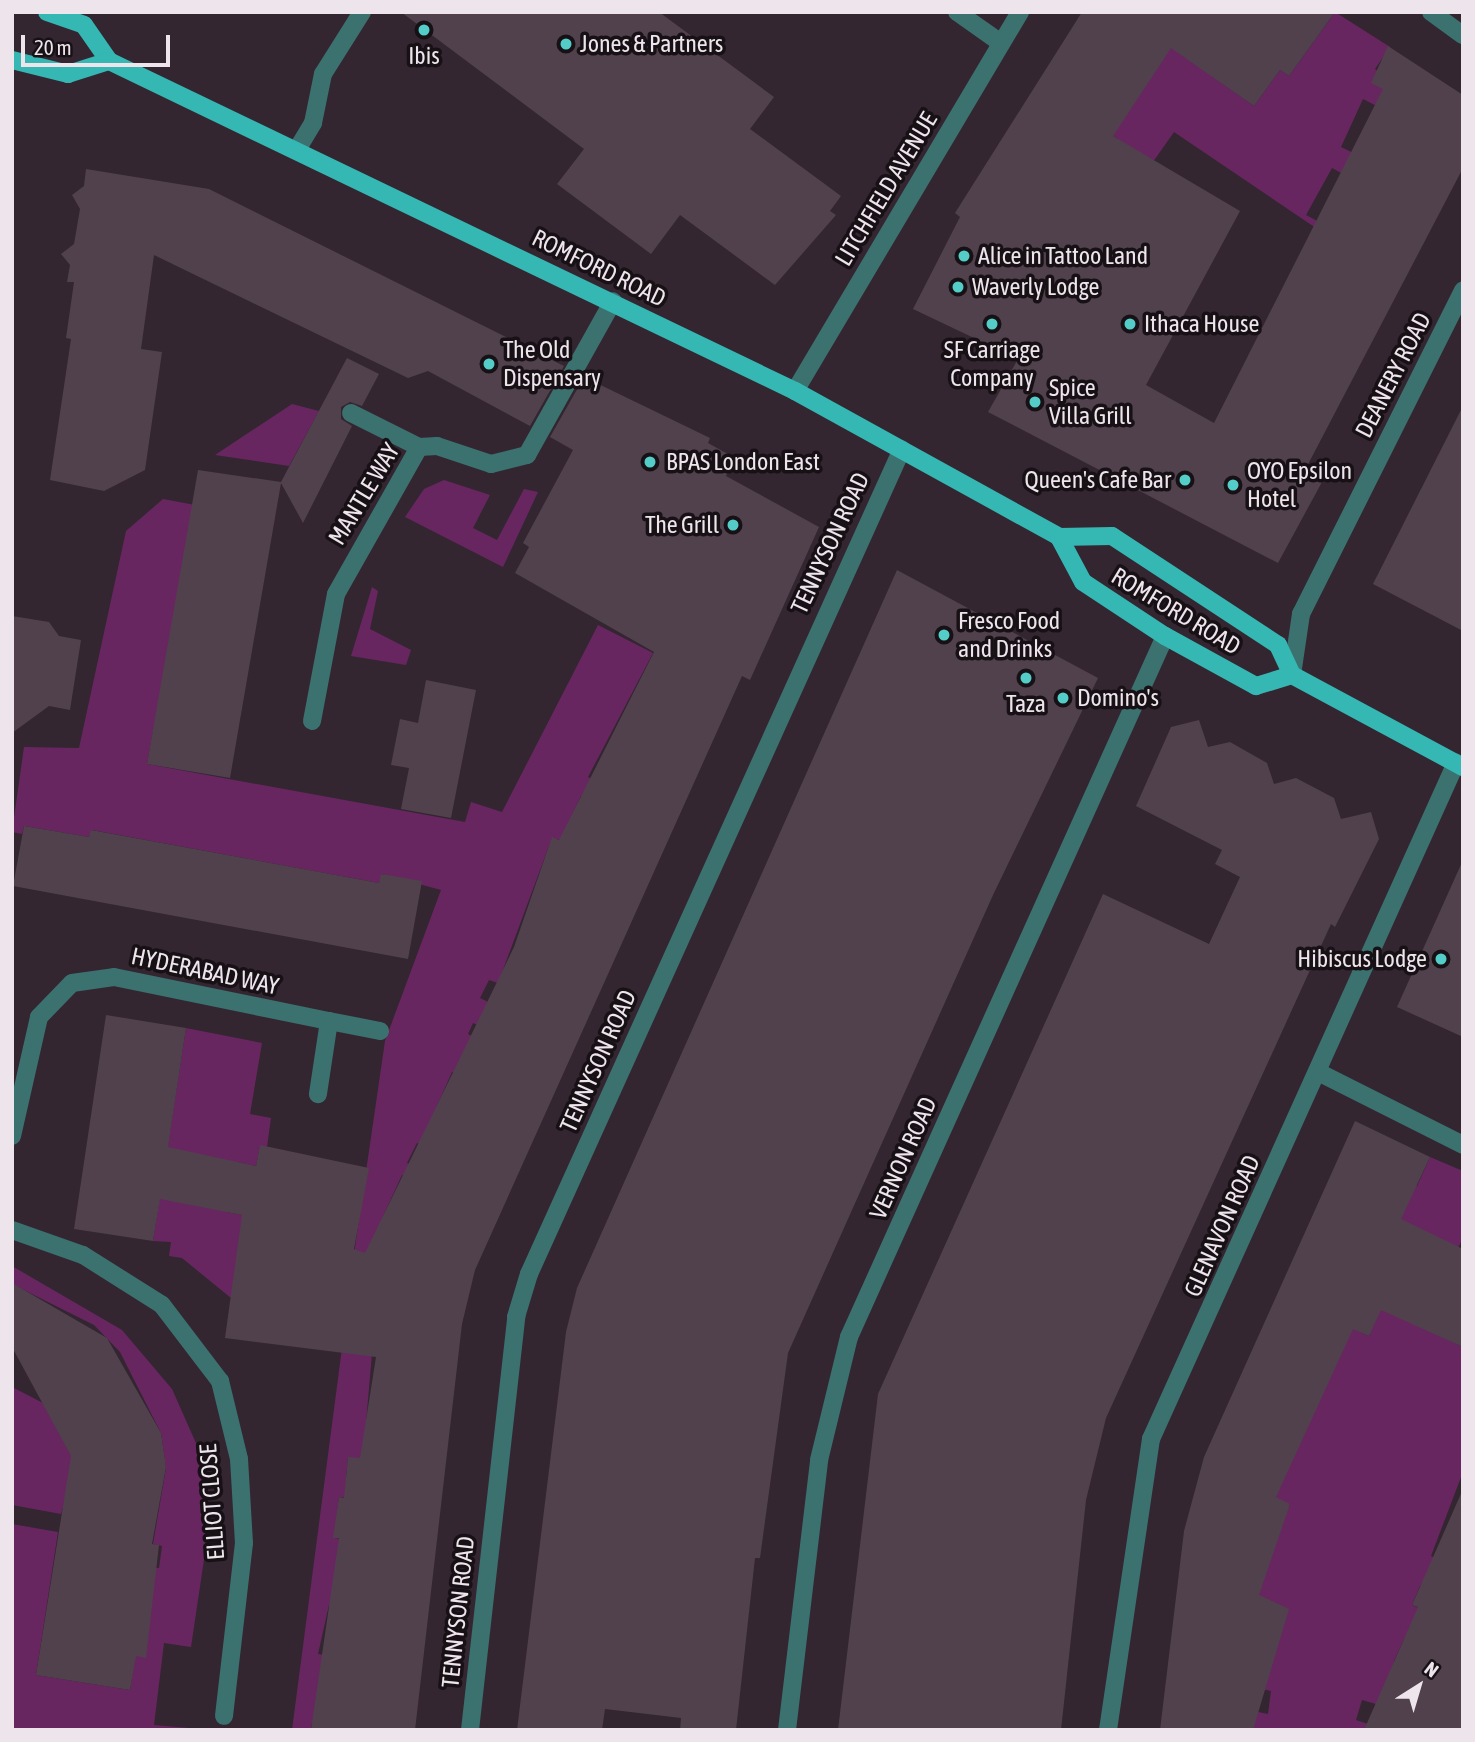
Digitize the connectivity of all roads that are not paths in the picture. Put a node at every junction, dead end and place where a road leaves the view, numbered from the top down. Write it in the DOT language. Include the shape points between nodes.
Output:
graph roads {
  1 [pos="47,12"];
  2 [pos="362,12"];
  3 [pos="957,12"];
  4 [pos="1020,12"];
  5 [pos="1431,12"];
  6 [pos="1463,35"];
  7 [pos="1001,43"];
  8 [pos="12,60"];
  9 [pos="109,61"];
  10 [pos="298,148"];
  11 [pos="1463,290"];
  12 [pos="613,302"];
  13 [pos="795,391"];
  14 [pos="351,413"];
  15 [pos="419,447"];
  16 [pos="902,449"];
  17 [pos="1059,537"];
  18 [pos="1165,636"];
  19 [pos="1292,675"];
  20 [pos="312,721"];
  21 [pos="1460,765"];
  22 [pos="329,1021"];
  23 [pos="380,1031"];
  24 [pos="1318,1072"];
  25 [pos="318,1094"];
  26 [pos="12,1136"];
  27 [pos="1463,1145"];
  28 [pos="12,1230"];
  29 [pos="224,1716"];
  30 [pos="470,1730"];
  31 [pos="787,1730"];
  32 [pos="1108,1730"];
  1 -- 9 [label="main road" via="84,25"];
  2 -- 10 [label="street" via="323,75 313,123"];
  3 -- 7 [label="street"];
  4 -- 7 [label="street, LITCHFIELD AVENUE"];
  5 -- 6 [label="street"];
  7 -- 13 [label="street, LITCHFIELD AVENUE"];
  8 -- 9 [label="main road" via="68,74"];
  9 -- 10 [label="main road, ROMFORD ROAD"];
  10 -- 12 [label="main road, ROMFORD ROAD"];
  11 -- 19 [label="street, DEANERY ROAD" via="1301,614"];
  12 -- 13 [label="main road, ROMFORD ROAD"];
  12 -- 15 [label="street, MANTLE WAY" via="527,455 491,464 437,446"];
  13 -- 16 [label="main road, ROMFORD ROAD"];
  14 -- 15 [label="street"];
  15 -- 20 [label="street, MANTLE WAY" via="336,594"];
  16 -- 17 [label="main road, ROMFORD ROAD"];
  16 -- 30 [label="street, TENNYSON ROAD" via="529,1274 514,1331"];
  17 -- 18 [label="main road, ROMFORD ROAD" via="1083,582"];
  17 -- 19 [label="main road, ROMFORD ROAD" via="1112,536 1278,645"];
  18 -- 19 [label="main road, ROMFORD ROAD" via="1256,687"];
  18 -- 31 [label="street, VERNON ROAD" via="849,1337 819,1460"];
  19 -- 21 [label="main road"];
  21 -- 24 [label="street, GLENAVON ROAD"];
  22 -- 23 [label="street, HYDERABAD WAY"];
  22 -- 25 [label="street"];
  22 -- 26 [label="street, HYDERABAD WAY" via="114,977 72,983 38,1017"];
  24 -- 27 [label="street"];
  24 -- 32 [label="street, GLENAVON ROAD" via="1151,1439"];
  28 -- 29 [label="street, ELLIOT CLOSE" via="83,1255 162,1305 220,1381 239,1459 244,1543"];
}
